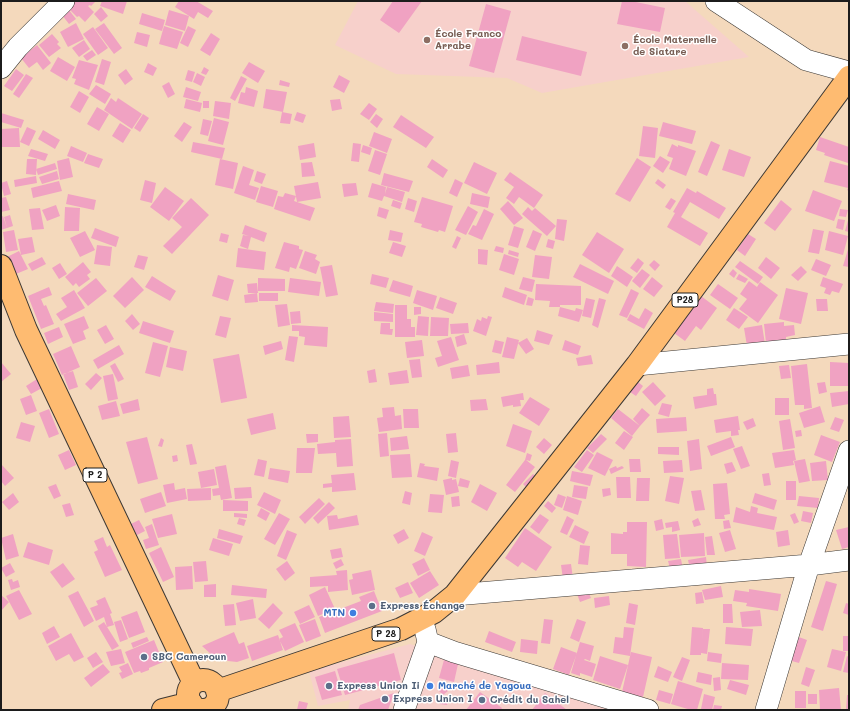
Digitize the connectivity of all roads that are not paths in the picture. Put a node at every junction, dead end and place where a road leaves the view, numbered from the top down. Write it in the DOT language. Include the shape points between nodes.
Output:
graph roads {
  1 [pos="64,1"];
  2 [pos="716,1"];
  3 [pos="1,68"];
  4 [pos="849,72"];
  5 [pos="849,77"];
  6 [pos="1,266"];
  7 [pos="849,344"];
  8 [pos="637,365"];
  9 [pos="849,452"];
  10 [pos="516,518"];
  11 [pos="849,560"];
  12 [pos="809,565"];
  13 [pos="455,595"];
  14 [pos="422,619"];
  15 [pos="428,642"];
  16 [pos="192,693"];
  17 [pos="220,701"];
  18 [pos="163,710"];
  19 [pos="404,710"];
  20 [pos="648,710"];
  21 [pos="766,710"];
  1 -- 3 [label="street" via="18,47"];
  2 -- 4 [label="street" via="806,60"];
  5 -- 8 [label="main road, P28"];
  6 -- 16 [label="main road, P 2" via="26,330"];
  7 -- 8 [label="street"];
  8 -- 10 [label="main road, P28"];
  9 -- 12 [label="street"];
  10 -- 13 [label="main road, P 28"];
  11 -- 12 [label="street"];
  12 -- 13 [label="street"];
  12 -- 21 [label="street"];
  13 -- 14 [label="main road, P 28"];
  14 -- 15 [label="street"];
  14 -- 17 [label="main road, P 28" via="362,643 315,657"];
  15 -- 19 [label="street"];
  15 -- 20 [label="street"];
  16 -- 17 [label="main road" via="199,680 210,682"];
  16 -- 18 [label="main road"];
}
